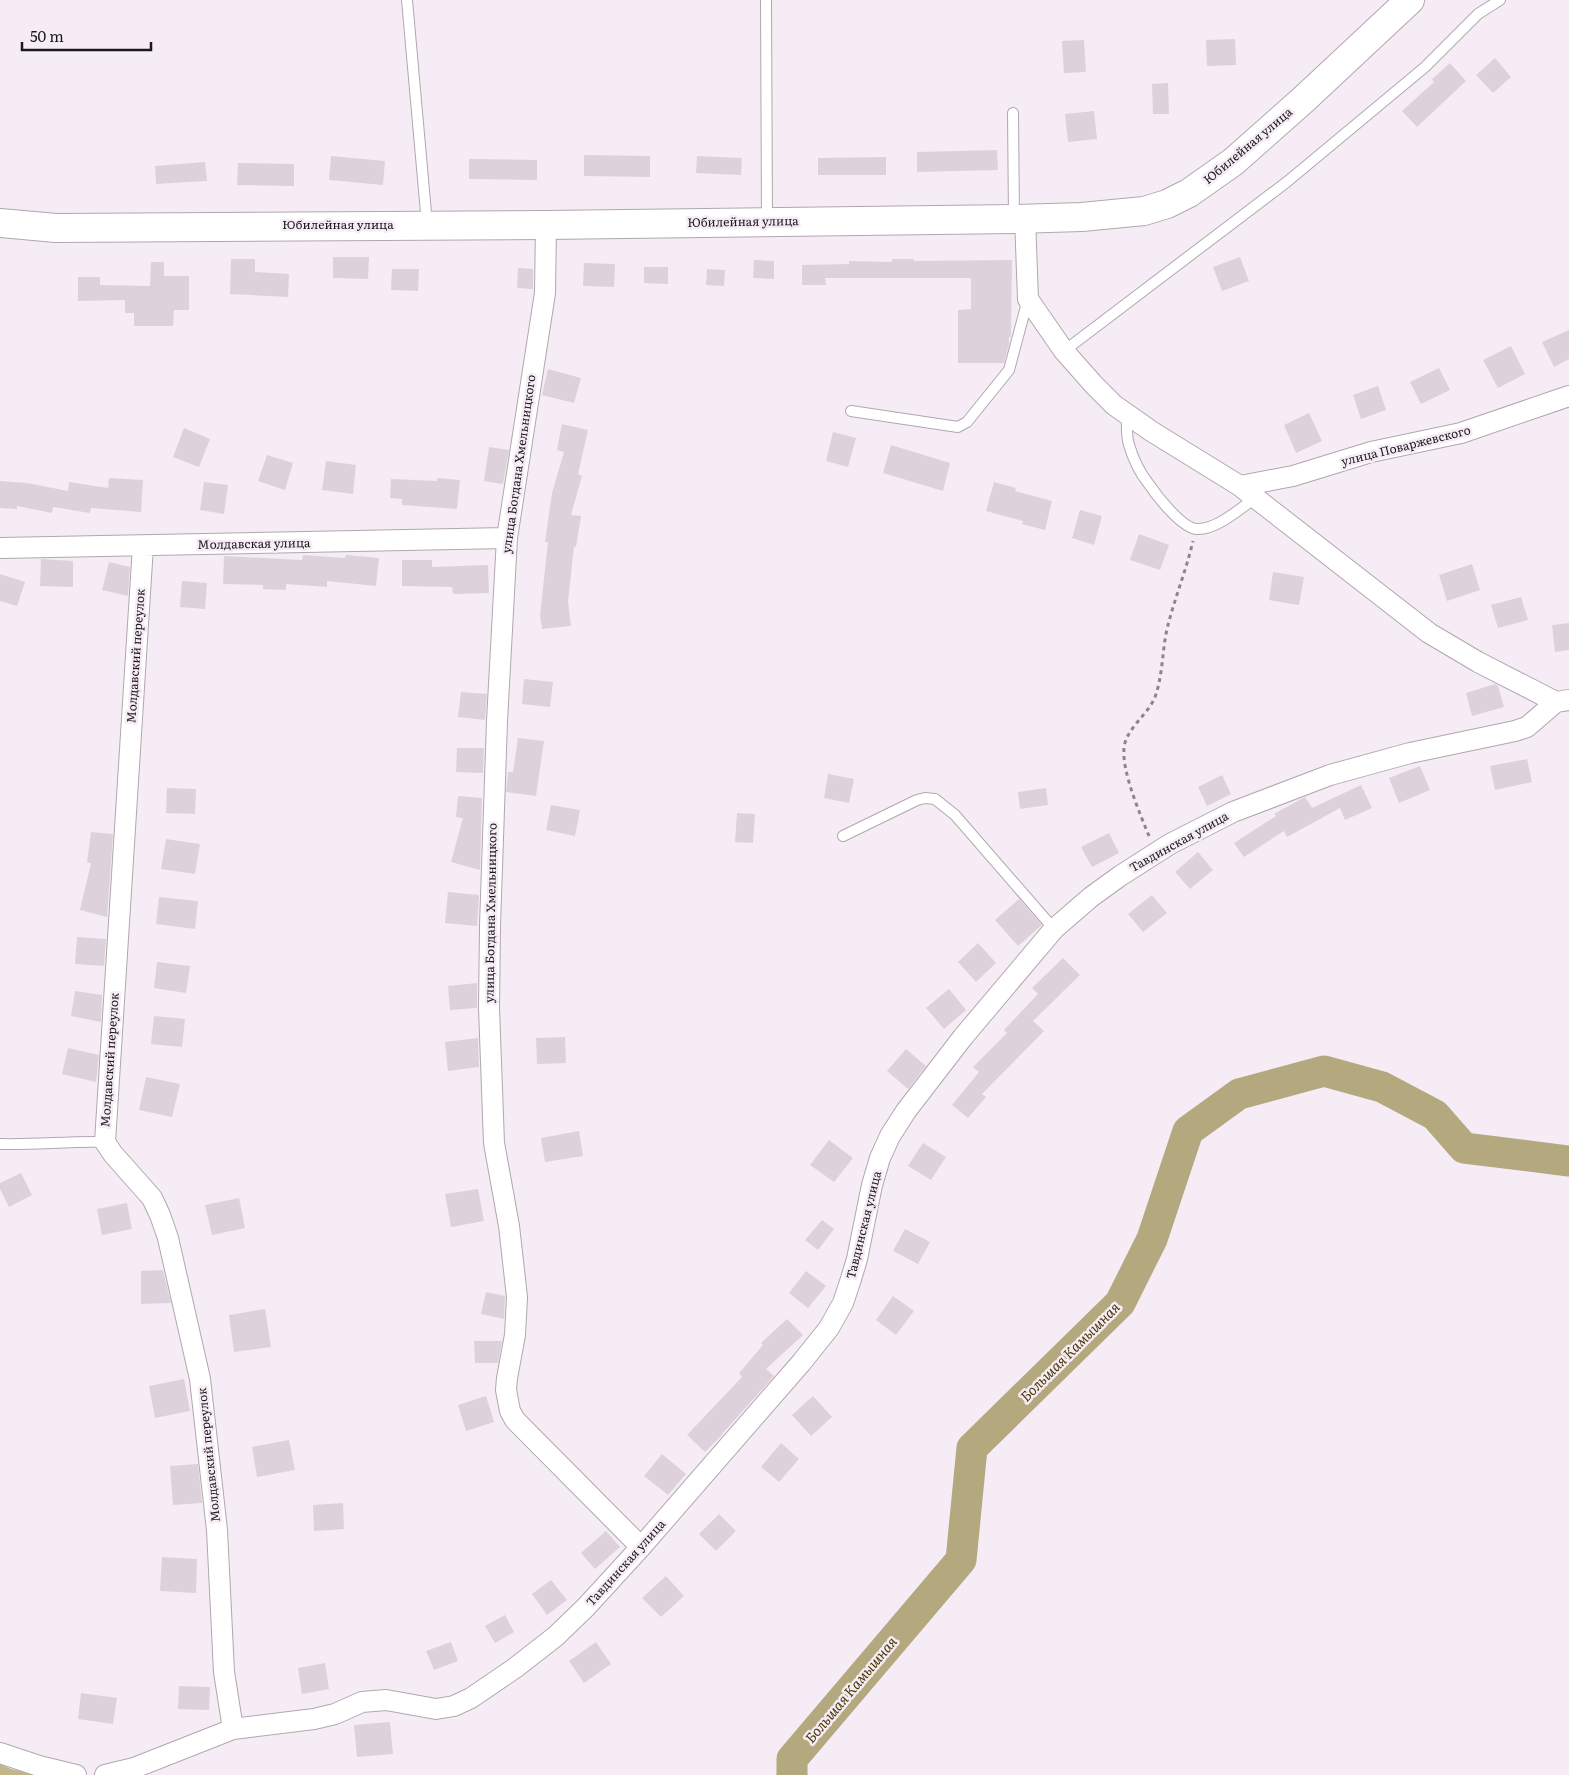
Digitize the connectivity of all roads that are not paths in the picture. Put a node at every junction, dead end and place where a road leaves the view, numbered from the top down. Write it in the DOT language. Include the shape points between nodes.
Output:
graph roads {
  1 [pos="407,0"];
  2 [pos="766,0"];
  3 [pos="1410,0"];
  4 [pos="1500,0"];
  5 [pos="1014,113"];
  6 [pos="1019,219"];
  7 [pos="767,221"];
  8 [pos="0,223"];
  9 [pos="427,225"];
  10 [pos="546,225"];
  11 [pos="1028,299"];
  12 [pos="1064,351"];
  13 [pos="1569,396"];
  14 [pos="851,411"];
  15 [pos="1127,415"];
  16 [pos="1247,492"];
  17 [pos="507,538"];
  18 [pos="143,546"];
  19 [pos="0,548"];
  20 [pos="1562,701"];
  21 [pos="843,836"];
  22 [pos="1054,929"];
  23 [pos="105,1142"];
  24 [pos="0,1144"];
  25 [pos="641,1547"];
  26 [pos="233,1728"];
  27 [pos="0,1754"];
  28 [pos="76,1775"];
  29 [pos="105,1775"];
  1 -- 9 [label="lane"];
  2 -- 7 [label="lane"];
  3 -- 6 [label="street, Юбилейная улица" via="1233,162 1189,193 1144,211"];
  4 -- 12 [label="lane" via="1478,14 1425,66 1288,181"];
  5 -- 6 [label="lane"];
  6 -- 7 [label="street, Юбилейная улица"];
  6 -- 11 [label="street"];
  7 -- 10 [label="street, Юбилейная улица"];
  8 -- 9 [label="street, Юбилейная улица" via="56,228"];
  9 -- 10 [label="street, Юбилейная улица"];
  10 -- 17 [label="street, улица Богдана Хмельницкого" via="545,293"];
  11 -- 12 [label="street, Тавдинская улица"];
  11 -- 14 [label="lane" via="1009,370 967,422 958,427"];
  12 -- 15 [label="street, Тавдинская улица"];
  13 -- 16 [label="street, улица Поваржевского" via="1461,433 1371,452"];
  15 -- 16 [label="street, Тавдинская улица"];
  15 -- 16 [label="lane" via="1128,444 1147,482 1187,526 1196,530 1207,528 1229,517"];
  16 -- 20 [label="street, Тавдинская улица" via="1429,632 1478,662"];
  17 -- 18 [label="street, Молдавская улица"];
  17 -- 25 [label="street, улица Богдана Хмельницкого" via="497,721 489,1008 494,1142 509,1226 517,1297 506,1390 515,1420"];
  18 -- 19 [label="street, Молдавская улица"];
  18 -- 23 [label="street, Молдавский переулок"];
  20 -- 22 [label="street, Тавдинская улица" via="1527,727 1330,775 1233,812 1156,853 1105,886"];
  21 -- 22 [label="lane" via="917,800 935,799 955,814"];
  22 -- 25 [label="street, Тавдинская улица" via="963,1037 890,1136 872,1185 852,1279 829,1328"];
  23 -- 24 [label="lane"];
  23 -- 26 [label="street, Молдавский переулок" via="152,1198 160,1215 198,1370 217,1530 224,1672"];
  25 -- 26 [label="street, Тавдинская улица" via="556,1636 515,1668 454,1706 436,1708 386,1700 370,1701 314,1719"];
  26 -- 29 [label="street, Тавдинская улица" via="134,1768"];
  27 -- 28 [label="street"];
}
